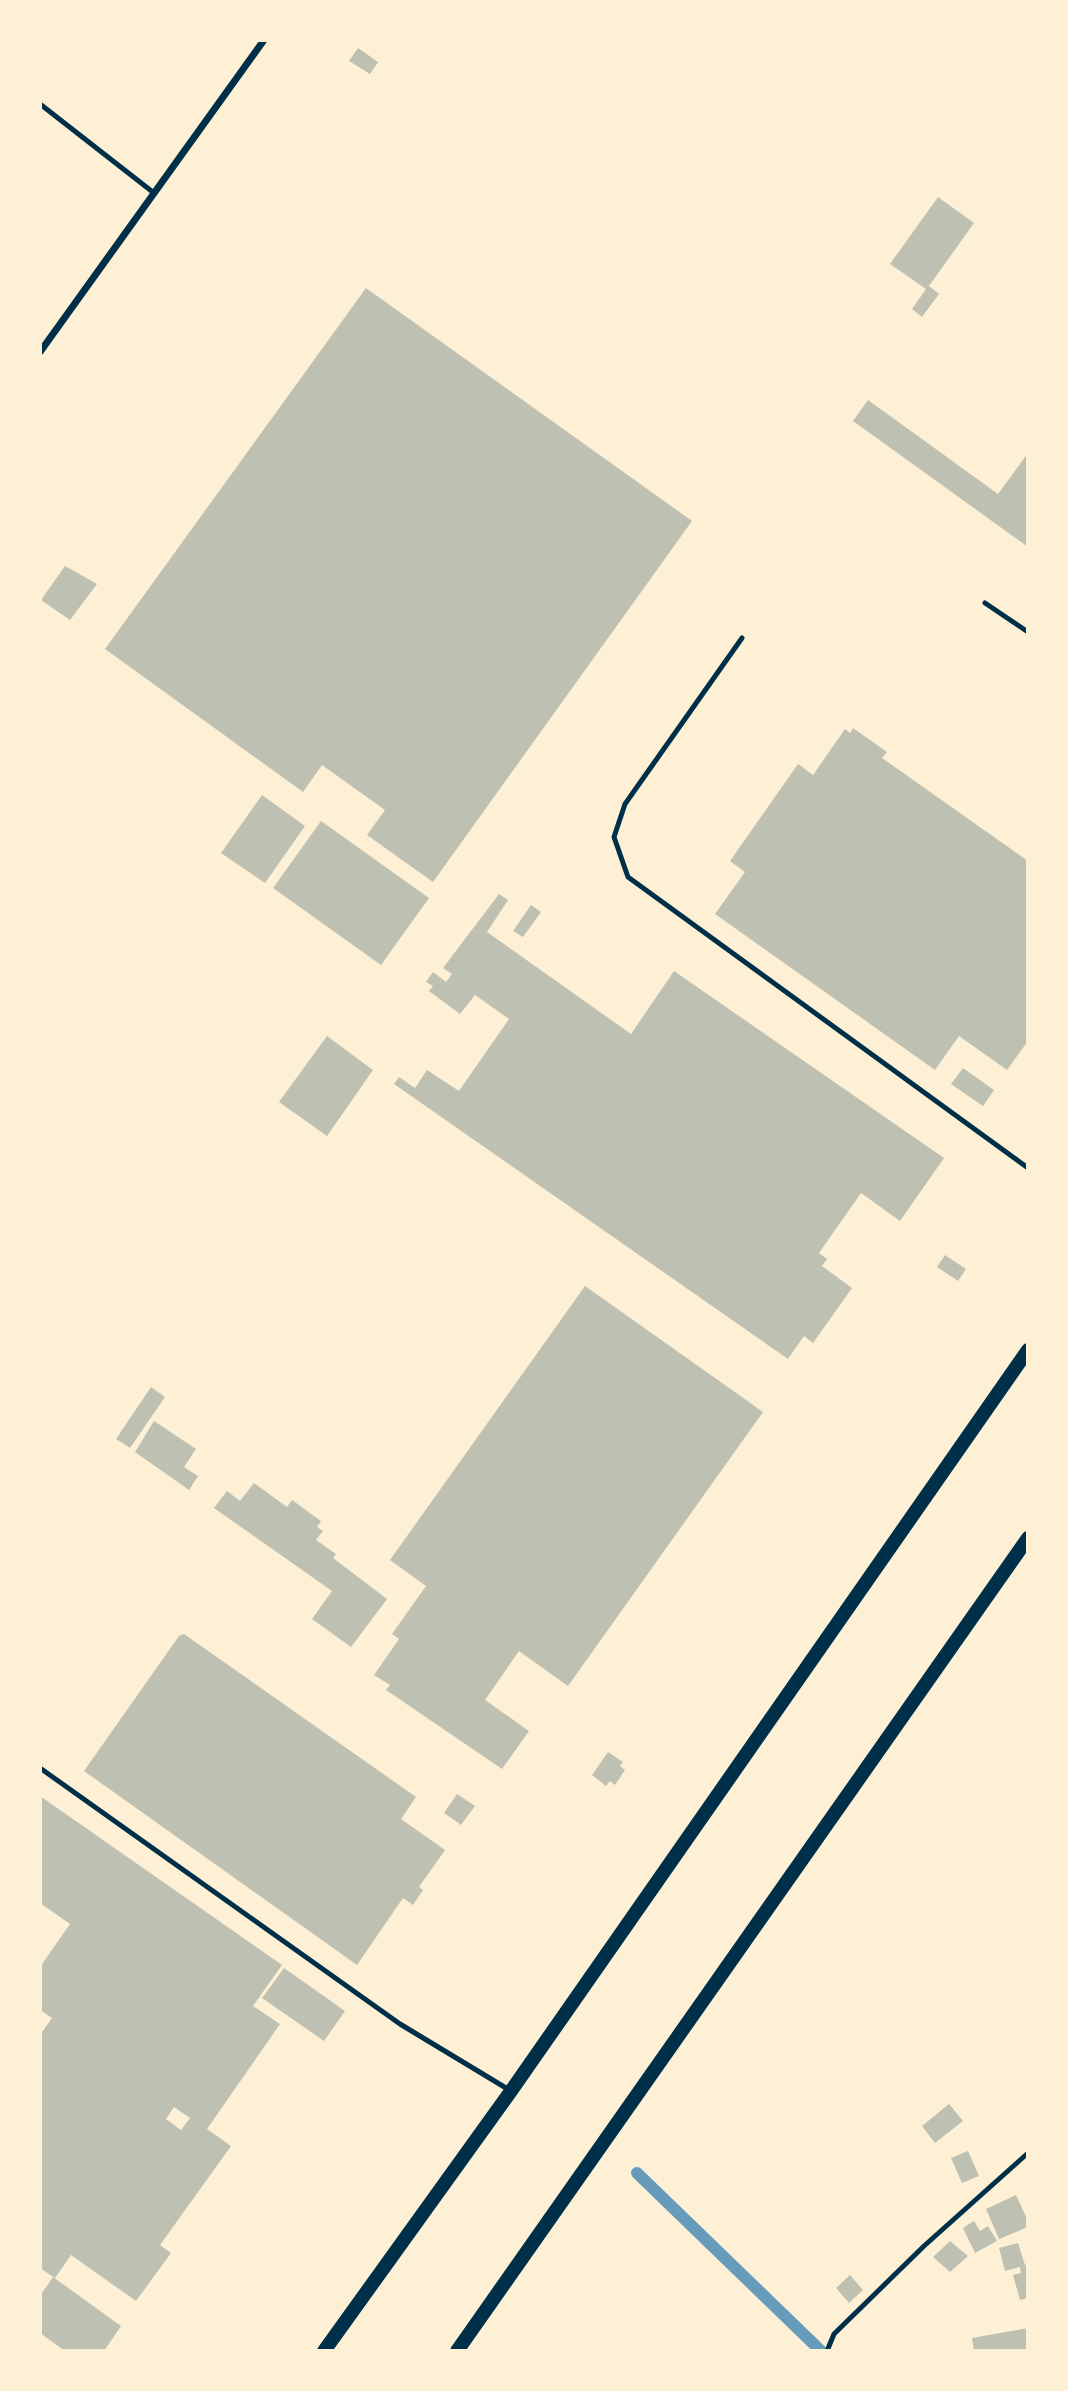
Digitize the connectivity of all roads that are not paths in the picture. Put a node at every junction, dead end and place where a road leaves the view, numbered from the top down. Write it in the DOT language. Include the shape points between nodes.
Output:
graph roads {
  1 [pos="264,40"];
  2 [pos="40,104"];
  3 [pos="154,193"];
  4 [pos="40,352"];
  5 [pos="985,603"];
  6 [pos="1028,632"];
  7 [pos="742,638"];
  8 [pos="1028,1168"];
  9 [pos="1028,1350"];
  10 [pos="1028,1538"];
  11 [pos="40,1768"];
  12 [pos="512,2091"];
  13 [pos="1028,2153"];
  14 [pos="324,2351"];
  15 [pos="457,2351"];
  16 [pos="827,2351"];
  1 -- 3 [label="street"];
  2 -- 3 [label="lane"];
  3 -- 4 [label="street"];
  5 -- 6 [label="lane"];
  7 -- 8 [label="lane" via="625,804 614,838 628,877"];
  9 -- 12 [label="main road"];
  10 -- 15 [label="main road"];
  11 -- 12 [label="lane" via="400,2024"];
  12 -- 14 [label="main road"];
  13 -- 16 [label="lane" via="834,2334"];
}
